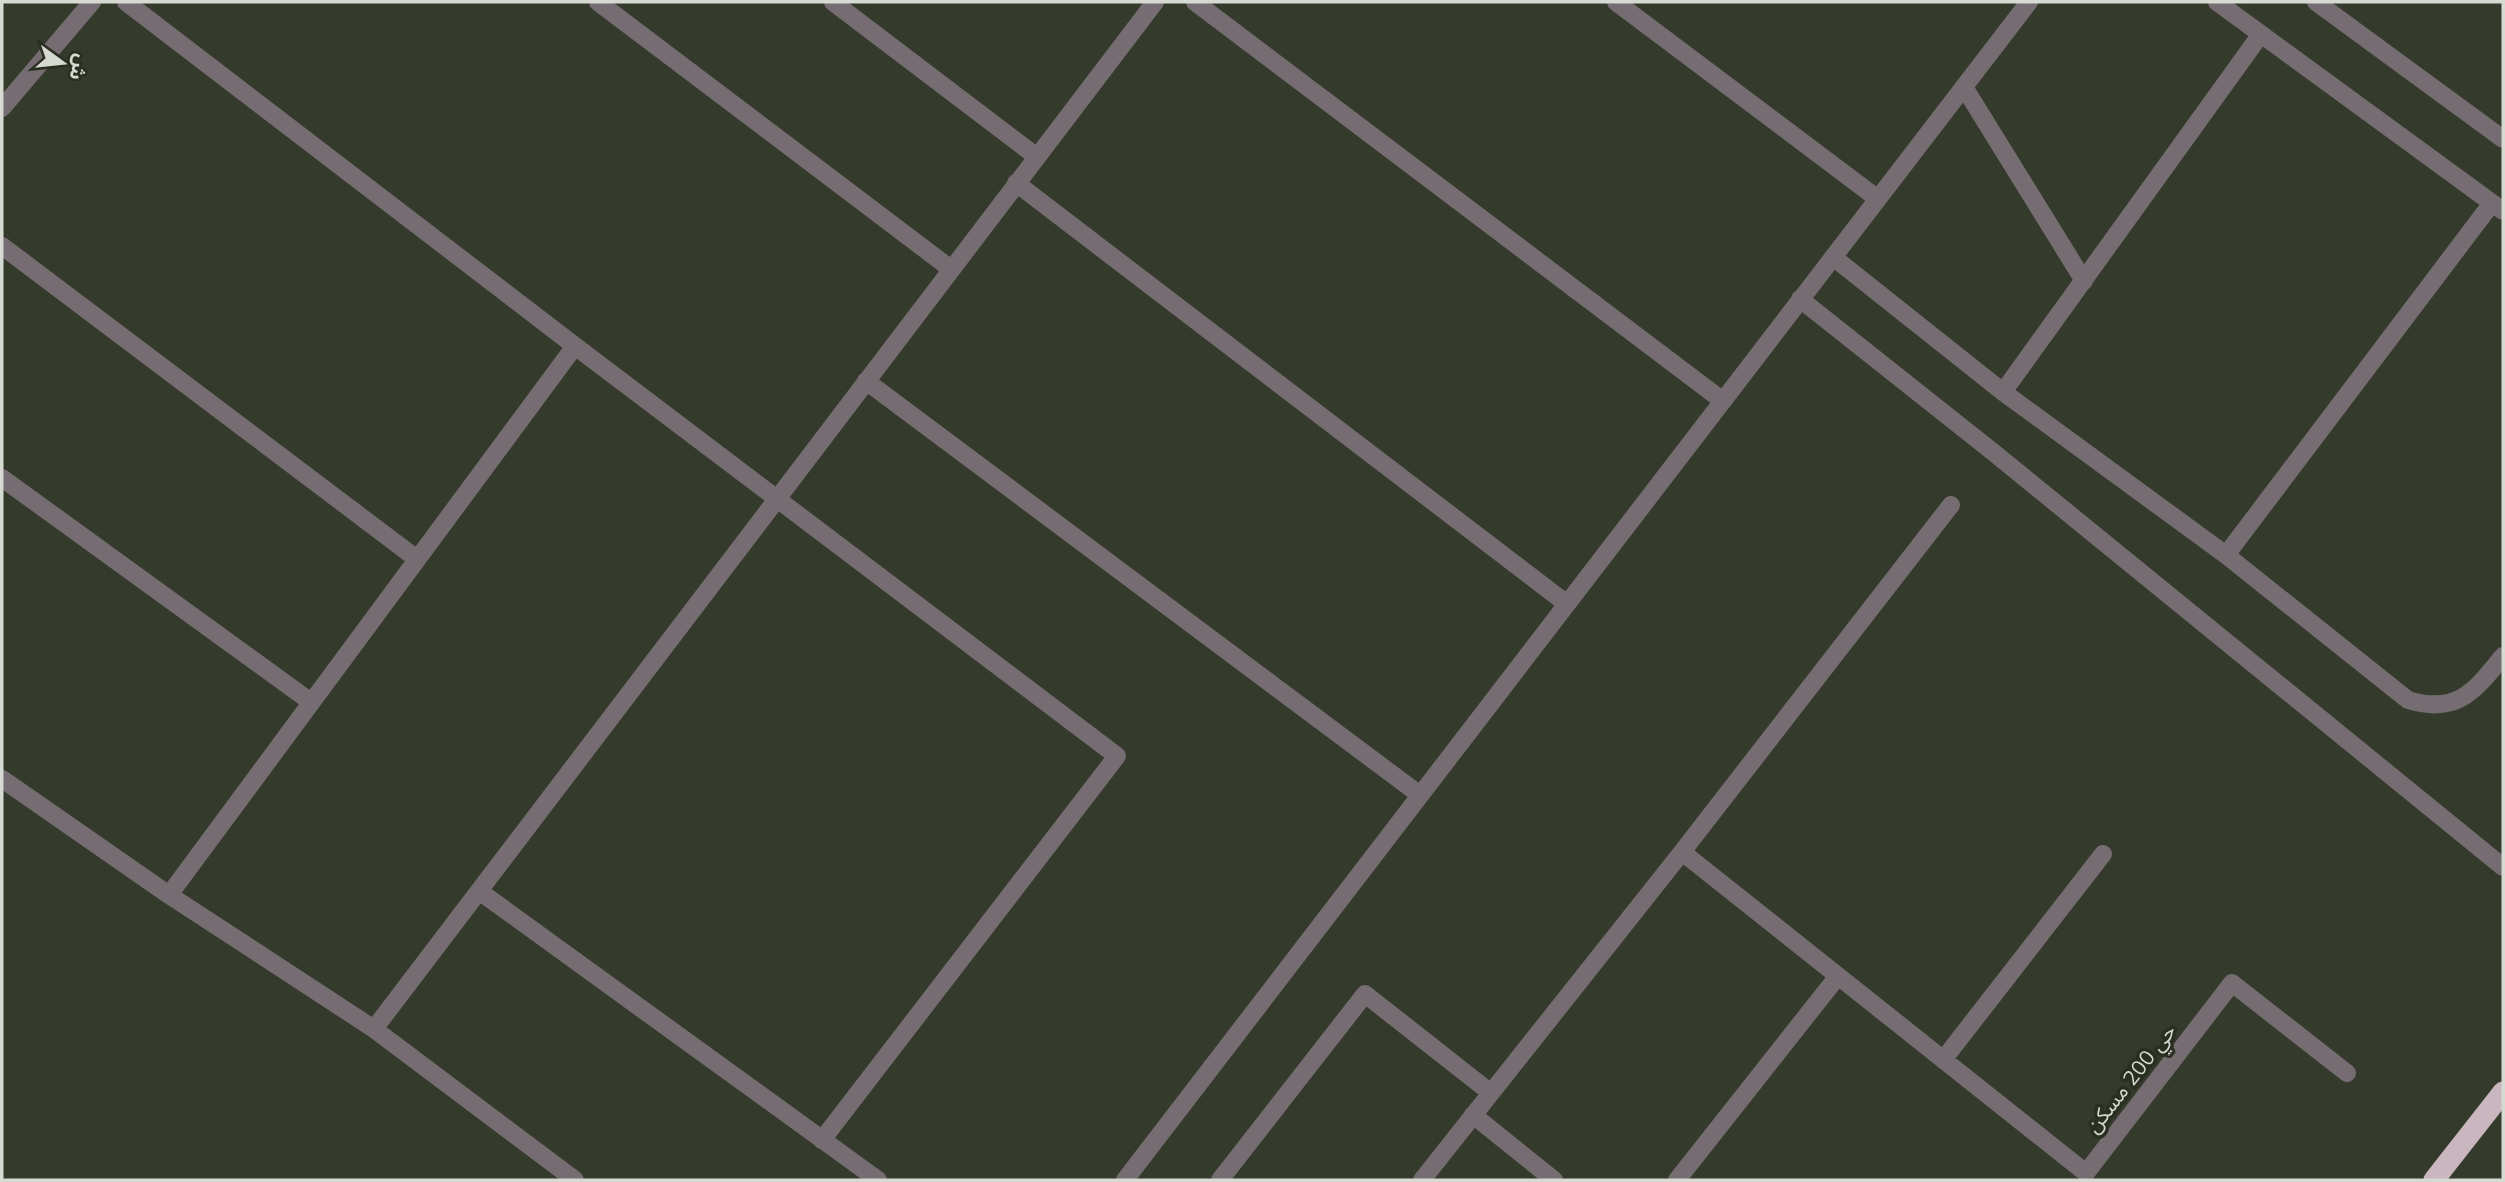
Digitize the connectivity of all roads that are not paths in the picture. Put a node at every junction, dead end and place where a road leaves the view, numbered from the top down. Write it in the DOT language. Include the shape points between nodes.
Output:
graph roads {
  1 [pos="92,2"];
  2 [pos="126,2"];
  3 [pos="598,2"];
  4 [pos="833,2"];
  5 [pos="1154,2"];
  6 [pos="1195,2"];
  7 [pos="1616,2"];
  8 [pos="2029,2"];
  9 [pos="2217,2"];
  10 [pos="2316,2"];
  11 [pos="2261,34"];
  12 [pos="1964,87"];
  13 [pos="2,108"];
  14 [pos="2503,139"];
  15 [pos="1037,157"];
  16 [pos="1016,183"];
  17 [pos="1878,199"];
  18 [pos="2498,207"];
  19 [pos="2,246"];
  20 [pos="1833,257"];
  21 [pos="951,269"];
  22 [pos="2084,281"];
  23 [pos="1800,299"];
  24 [pos="575,346"];
  25 [pos="866,381"];
  26 [pos="2003,392"];
  27 [pos="1723,401"];
  28 [pos="2,478"];
  29 [pos="776,499"];
  30 [pos="1951,505"];
  31 [pos="2226,555"];
  32 [pos="417,559"];
  33 [pos="1567,604"];
  34 [pos="2503,656"];
  35 [pos="311,702"];
  36 [pos="2,779"];
  37 [pos="1420,795"];
  38 [pos="1682,852"];
  39 [pos="2103,854"];
  40 [pos="2503,867"];
  41 [pos="479,891"];
  42 [pos="169,895"];
  43 [pos="1839,976"];
  44 [pos="374,1029"];
  45 [pos="1943,1060"];
  46 [pos="2347,1073"];
  47 [pos="2503,1092"];
  48 [pos="1491,1093"];
  49 [pos="1473,1115"];
  50 [pos="822,1140"];
  51 [pos="575,1180"];
  52 [pos="878,1180"];
  53 [pos="1125,1180"];
  54 [pos="1220,1180"];
  55 [pos="1422,1180"];
  56 [pos="1553,1180"];
  57 [pos="1677,1180"];
  58 [pos="2434,1180"];
  1 -- 13 [label="street"];
  2 -- 24 [label="street"];
  3 -- 21 [label="street"];
  4 -- 15 [label="street"];
  5 -- 15 [label="street"];
  6 -- 27 [label="street"];
  7 -- 17 [label="street"];
  8 -- 12 [label="street"];
  9 -- 11 [label="street"];
  10 -- 14 [label="street"];
  11 -- 18 [label="street"];
  11 -- 22 [label="street"];
  12 -- 17 [label="street"];
  12 -- 22 [label="street"];
  15 -- 16 [label="street"];
  16 -- 21 [label="street"];
  16 -- 33 [label="street"];
  17 -- 20 [label="street"];
  18 -- 31 [label="street"];
  19 -- 32 [label="street"];
  20 -- 23 [label="street"];
  20 -- 26 [label="street"];
  21 -- 25 [label="street"];
  22 -- 26 [label="street"];
  23 -- 27 [label="street"];
  23 -- 40 [label="street"];
  24 -- 29 [label="street"];
  24 -- 32 [label="street"];
  25 -- 29 [label="street"];
  25 -- 37 [label="street"];
  26 -- 31 [label="street"];
  27 -- 33 [label="street"];
  28 -- 35 [label="street"];
  29 -- 41 [label="street"];
  29 -- 50 [label="street" via="1117,756"];
  30 -- 38 [label="street"];
  31 -- 34 [label="street" via="2408,700 2424,705 2456,701 2471,694"];
  32 -- 35 [label="street"];
  33 -- 37 [label="street"];
  35 -- 42 [label="street"];
  36 -- 42 [label="street"];
  37 -- 53 [label="street"];
  38 -- 43 [label="street, حي 200 مسكن"];
  38 -- 48 [label="street"];
  39 -- 45 [label="street"];
  41 -- 44 [label="street"];
  41 -- 50 [label="street"];
  42 -- 44 [label="street"];
  43 -- 45 [label="street, حي 200 مسكن"];
  43 -- 57 [label="street"];
  44 -- 51 [label="street"];
  45 -- 46 [label="street, حي 200 مسكن" via="2086,1173 2232,983"];
  47 -- 58 [label="highway"];
  48 -- 49 [label="street"];
  48 -- 54 [label="street" via="1365,994"];
  49 -- 55 [label="street"];
  49 -- 56 [label="street"];
  50 -- 52 [label="street"];
}
